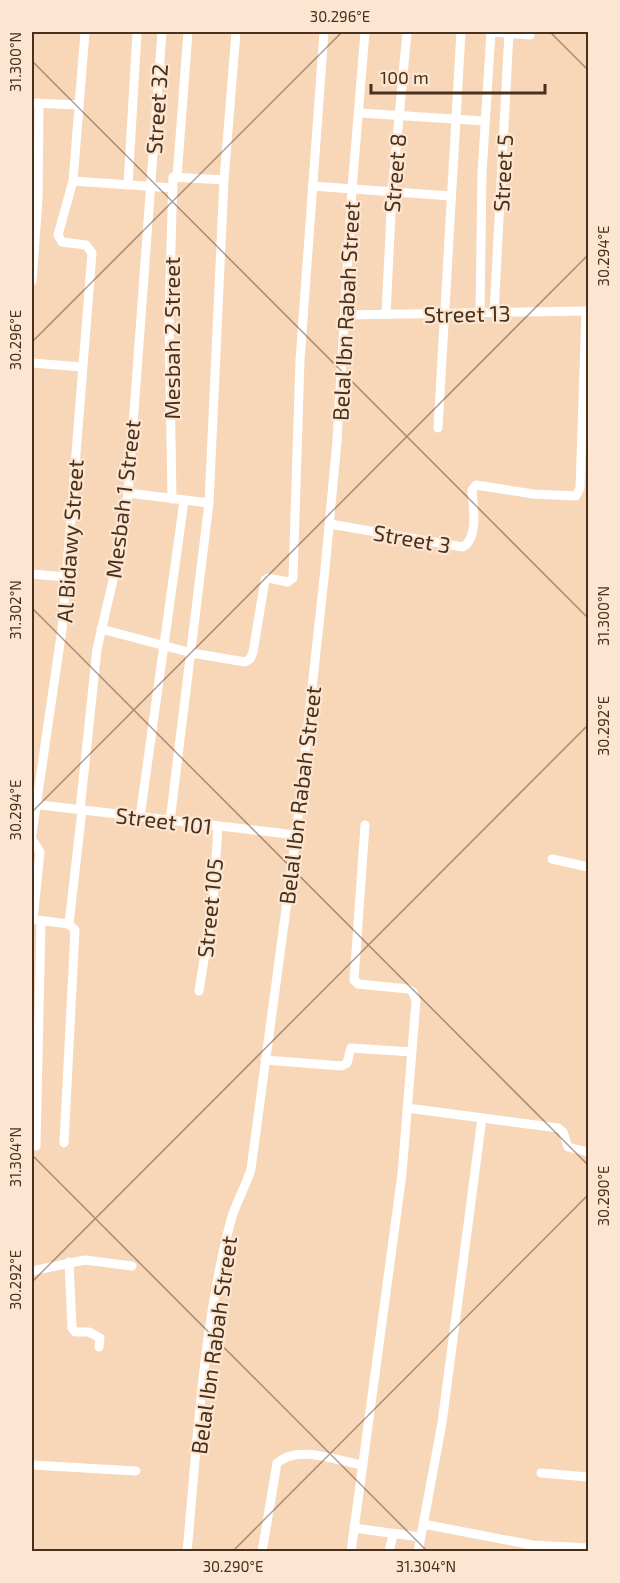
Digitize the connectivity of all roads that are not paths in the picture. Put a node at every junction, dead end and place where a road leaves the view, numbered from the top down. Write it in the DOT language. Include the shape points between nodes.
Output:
graph roads {
  1 [pos="85,32"];
  2 [pos="137,32"];
  3 [pos="162,32"];
  4 [pos="188,32"];
  5 [pos="236,32"];
  6 [pos="324,32"];
  7 [pos="365,32"];
  8 [pos="407,32"];
  9 [pos="461,32"];
  10 [pos="491,32"];
  11 [pos="511,32"];
  12 [pos="530,34"];
  13 [pos="35,103"];
  14 [pos="79,105"];
  15 [pos="360,113"];
  16 [pos="399,116"];
  17 [pos="454,119"];
  18 [pos="484,121"];
  19 [pos="175,177"];
  20 [pos="224,180"];
  21 [pos="73,182"];
  22 [pos="128,185"];
  23 [pos="151,186"];
  24 [pos="312,186"];
  25 [pos="173,188"];
  26 [pos="352,189"];
  27 [pos="392,192"];
  28 [pos="451,196"];
  29 [pos="32,281"];
  30 [pos="587,311"];
  31 [pos="480,313"];
  32 [pos="494,313"];
  33 [pos="386,314"];
  34 [pos="444,314"];
  35 [pos="345,315"];
  36 [pos="32,363"];
  37 [pos="82,367"];
  38 [pos="438,428"];
  39 [pos="128,493"];
  40 [pos="172,499"];
  41 [pos="184,501"];
  42 [pos="208,503"];
  43 [pos="330,524"];
  44 [pos="32,574"];
  45 [pos="66,577"];
  46 [pos="101,629"];
  47 [pos="164,645"];
  48 [pos="192,653"];
  49 [pos="34,804"];
  50 [pos="81,810"];
  51 [pos="140,817"];
  52 [pos="170,820"];
  53 [pos="365,825"];
  54 [pos="218,826"];
  55 [pos="32,834"];
  56 [pos="296,836"];
  57 [pos="32,839"];
  58 [pos="552,860"];
  59 [pos="588,867"];
  60 [pos="35,920"];
  61 [pos="69,924"];
  62 [pos="199,991"];
  63 [pos="35,1012"];
  64 [pos="412,1052"];
  65 [pos="265,1060"];
  66 [pos="407,1108"];
  67 [pos="482,1118"];
  68 [pos="64,1143"];
  69 [pos="36,1146"];
  70 [pos="588,1152"];
  71 [pos="69,1262"];
  72 [pos="132,1266"];
  73 [pos="32,1271"];
  74 [pos="99,1347"];
  75 [pos="32,1465"];
  76 [pos="363,1465"];
  77 [pos="136,1471"];
  78 [pos="541,1473"];
  79 [pos="588,1476"];
  80 [pos="423,1524"];
  81 [pos="354,1528"];
  82 [pos="393,1534"];
  83 [pos="420,1537"];
  84 [pos="588,1548"];
  85 [pos="187,1551"];
  86 [pos="262,1551"];
  87 [pos="351,1551"];
  88 [pos="389,1551"];
  89 [pos="418,1551"];
  1 -- 14 [label="street"];
  2 -- 22 [label="street"];
  3 -- 23 [label="street, Street 32"];
  4 -- 19 [label="street, Mesbah 2 Street"];
  5 -- 20 [label="street"];
  6 -- 24 [label="street"];
  7 -- 15 [label="street, Belal Ibn Rabah Street"];
  8 -- 16 [label="street, Street 8"];
  9 -- 17 [label="street"];
  10 -- 11 [label="street"];
  10 -- 18 [label="street"];
  11 -- 12 [label="street"];
  11 -- 32 [label="street, Street 5"];
  13 -- 14 [label="street"];
  13 -- 29 [label="street" via="38,199"];
  14 -- 21 [label="street"];
  15 -- 16 [label="street"];
  15 -- 26 [label="street, Belal Ibn Rabah Street"];
  16 -- 17 [label="street"];
  16 -- 27 [label="street, Street 8"];
  17 -- 18 [label="street"];
  17 -- 28 [label="street"];
  18 -- 31 [label="street"];
  19 -- 20 [label="street"];
  19 -- 25 [label="street, Mesbah 2 Street"];
  20 -- 42 [label="street"];
  21 -- 22 [label="street"];
  21 -- 37 [label="street, Al Bidawy Street" via="58,238 65,243 90,246 92,253"];
  22 -- 23 [label="street"];
  23 -- 25 [label="street"];
  23 -- 39 [label="street, Mesbah 1 Street"];
  24 -- 26 [label="street"];
  24 -- 48 [label="street" via="300,360 293,578 288,582 265,579 250,659 238,663"];
  25 -- 40 [label="street, Mesbah 2 Street"];
  26 -- 27 [label="street"];
  26 -- 35 [label="street, Belal Ibn Rabah Street"];
  27 -- 28 [label="street"];
  27 -- 33 [label="street, Street 8"];
  28 -- 34 [label="street"];
  30 -- 32 [label="street, Street 13"];
  30 -- 43 [label="street, Street 3" via="580,488 576,496 476,485 472,490 473,531 464,548"];
  31 -- 32 [label="street, Street 13"];
  31 -- 34 [label="street, Street 13"];
  33 -- 34 [label="street, Street 13"];
  33 -- 35 [label="street, Street 13"];
  34 -- 38 [label="street"];
  35 -- 43 [label="street, Belal Ibn Rabah Street"];
  36 -- 37 [label="street"];
  37 -- 45 [label="street, Al Bidawy Street"];
  39 -- 40 [label="street"];
  39 -- 46 [label="street, Mesbah 1 Street"];
  40 -- 41 [label="street"];
  41 -- 42 [label="street"];
  41 -- 47 [label="street"];
  42 -- 48 [label="street"];
  43 -- 56 [label="street, Belal Ibn Rabah Street"];
  44 -- 45 [label="street"];
  45 -- 49 [label="street, Al Bidawy Street" via="60,648"];
  46 -- 47 [label="street"];
  46 -- 50 [label="street, Mesbah 1 Street"];
  47 -- 48 [label="street"];
  47 -- 51 [label="street"];
  48 -- 52 [label="street"];
  49 -- 50 [label="street, Street 101"];
  49 -- 55 [label="street, Al Bidawy Street"];
  50 -- 51 [label="street, Street 101"];
  50 -- 61 [label="street, Mesbah 1 Street"];
  51 -- 52 [label="street, Street 101"];
  52 -- 54 [label="street, Street 101"];
  53 -- 64 [label="street" via="354,980 358,984 413,992 416,1001"];
  54 -- 56 [label="street, Street 101"];
  54 -- 62 [label="street, Street 105" via="213,903"];
  56 -- 65 [label="street, Belal Ibn Rabah Street"];
  57 -- 60 [label="street" via="40,852"];
  58 -- 59 [label="street"];
  60 -- 61 [label="street"];
  60 -- 63 [label="street"];
  61 -- 68 [label="street, Mesbah 1 Street" via="75,930"];
  63 -- 69 [label="street"];
  64 -- 65 [label="street" via="351,1048 347,1063 342,1066"];
  64 -- 66 [label="street"];
  65 -- 85 [label="street, Belal Ibn Rabah Street" via="251,1169 231,1220 215,1298"];
  66 -- 67 [label="street"];
  66 -- 76 [label="street" via="402,1174"];
  67 -- 70 [label="street" via="558,1128 568,1147"];
  67 -- 80 [label="street" via="450,1367"];
  71 -- 72 [label="street" via="96,1260"];
  71 -- 73 [label="street"];
  71 -- 74 [label="street" via="72,1328 75,1332 96,1334"];
  75 -- 77 [label="street"];
  76 -- 81 [label="street"];
  76 -- 86 [label="street" via="302,1454 285,1456 277,1463"];
  78 -- 79 [label="street"];
  80 -- 83 [label="street"];
  80 -- 84 [label="street" via="532,1545"];
  81 -- 82 [label="street"];
  81 -- 87 [label="street"];
  82 -- 83 [label="street"];
  82 -- 88 [label="street"];
  83 -- 89 [label="street"];
}
